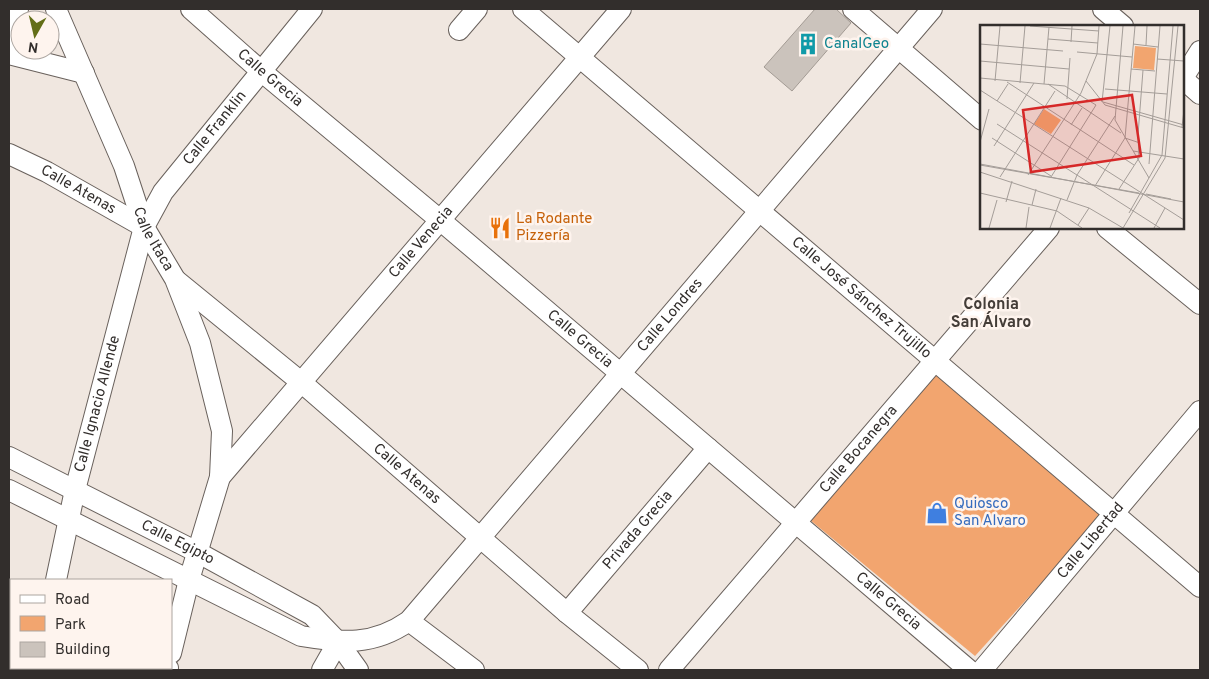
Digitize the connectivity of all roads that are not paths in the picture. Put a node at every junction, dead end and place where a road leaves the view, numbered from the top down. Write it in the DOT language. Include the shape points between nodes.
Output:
graph roads {
  1 [pos="18,9"];
  2 [pos="56,9"];
  3 [pos="191,9"];
  4 [pos="312,9"];
  5 [pos="477,9"];
  6 [pos="523,9"];
  7 [pos="621,9"];
  8 [pos="853,9"];
  9 [pos="932,9"];
  10 [pos="1103,9"];
  11 [pos="1122,25"];
  12 [pos="459,30"];
  13 [pos="898,47"];
  14 [pos="9,49"];
  15 [pos="1200,51"];
  16 [pos="9,54"];
  17 [pos="580,56"];
  18 [pos="261,71"];
  19 [pos="84,74"];
  20 [pos="1184,77"];
  21 [pos="1184,80"];
  22 [pos="1200,94"];
  23 [pos="980,118"];
  24 [pos="9,154"];
  25 [pos="759,210"];
  26 [pos="440,220"];
  27 [pos="144,227"];
  28 [pos="1048,229"];
  29 [pos="1108,229"];
  30 [pos="175,279"];
  31 [pos="1200,304"];
  32 [pos="935,360"];
  33 [pos="619,373"];
  34 [pos="301,382"];
  35 [pos="1200,411"];
  36 [pos="708,448"];
  37 [pos="9,457"];
  38 [pos="220,477"];
  39 [pos="9,490"];
  40 [pos="75,490"];
  41 [pos="1113,512"];
  42 [pos="69,518"];
  43 [pos="796,523"];
  44 [pos="480,536"];
  45 [pos="197,552"];
  46 [pos="56,579"];
  47 [pos="189,580"];
  48 [pos="1200,587"];
  49 [pos="567,613"];
  50 [pos="409,621"];
  51 [pos="338,642"];
  52 [pos="172,649"];
  53 [pos="322,670"];
  54 [pos="358,670"];
  55 [pos="474,670"];
  56 [pos="638,670"];
  57 [pos="669,670"];
  58 [pos="969,670"];
  59 [pos="982,670"];
  1 -- 14 [label="street"];
  2 -- 19 [label="street, Calle Itaca"];
  3 -- 18 [label="street, Calle Grecia"];
  4 -- 18 [label="street, Calle Franklin"];
  5 -- 12 [label="street"];
  6 -- 17 [label="street, Calle José Sánchez Trujillo"];
  7 -- 17 [label="street, Calle Venecia"];
  8 -- 13 [label="street"];
  9 -- 13 [label="street, Calle Londres"];
  10 -- 11 [label="street"];
  13 -- 23 [label="street"];
  13 -- 25 [label="street, Calle Londres"];
  15 -- 20 [label="street"];
  16 -- 19 [label="street"];
  17 -- 25 [label="street, Calle José Sánchez Trujillo"];
  17 -- 26 [label="street, Calle Venecia"];
  18 -- 26 [label="street, Calle Grecia"];
  18 -- 27 [label="street, Calle Franklin" via="163,192"];
  19 -- 27 [label="street, Calle Itaca" via="124,166"];
  21 -- 22 [label="street"];
  24 -- 27 [label="street, Calle Atenas"];
  25 -- 32 [label="street, Calle José Sánchez Trujillo"];
  25 -- 33 [label="street, Calle Londres"];
  26 -- 33 [label="street, Calle Grecia"];
  26 -- 34 [label="street, Calle Venecia"];
  27 -- 30 [label="street, Calle Itaca"];
  27 -- 40 [label="street, Calle Ignacio Allende"];
  28 -- 32 [label="street, Calle Bocanegra"];
  29 -- 31 [label="street"];
  30 -- 34 [label="street, Calle Atenas"];
  30 -- 38 [label="street, Calle Itaca" via="200,343 222,431"];
  32 -- 41 [label="street, Calle José Sánchez Trujillo"];
  32 -- 43 [label="street, Calle Bocanegra"];
  33 -- 36 [label="street, Calle Grecia"];
  33 -- 44 [label="street, Calle Londres"];
  34 -- 38 [label="street, Calle Venecia"];
  34 -- 44 [label="street, Calle Atenas"];
  35 -- 41 [label="street, Calle Libertad"];
  36 -- 43 [label="street, Calle Grecia"];
  36 -- 49 [label="street, Privada Grecia"];
  37 -- 40 [label="street, Calle Egipto"];
  38 -- 45 [label="street"];
  39 -- 42 [label="street, Calle Egipto"];
  40 -- 42 [label="street, Calle Ignacio Allende"];
  40 -- 45 [label="street, Calle Egipto"];
  41 -- 48 [label="street, Calle José Sánchez Trujillo"];
  41 -- 59 [label="street, Calle Libertad"];
  42 -- 46 [label="street, Calle Ignacio Allende"];
  42 -- 47 [label="street, Calle Egipto"];
  43 -- 57 [label="street, Calle Bocanegra"];
  43 -- 58 [label="street, Calle Grecia"];
  44 -- 49 [label="street, Calle Atenas"];
  44 -- 50 [label="street, Calle Londres"];
  45 -- 47 [label="street"];
  45 -- 51 [label="street, Calle Egipto" via="312,615"];
  47 -- 51 [label="street, Calle Egipto" via="301,636"];
  47 -- 52 [label="street"];
  49 -- 56 [label="street, Calle Atenas"];
  50 -- 51 [label="street, Calle Egipto" via="380,638"];
  50 -- 55 [label="street"];
  51 -- 53 [label="street"];
  51 -- 54 [label="street"];
}
